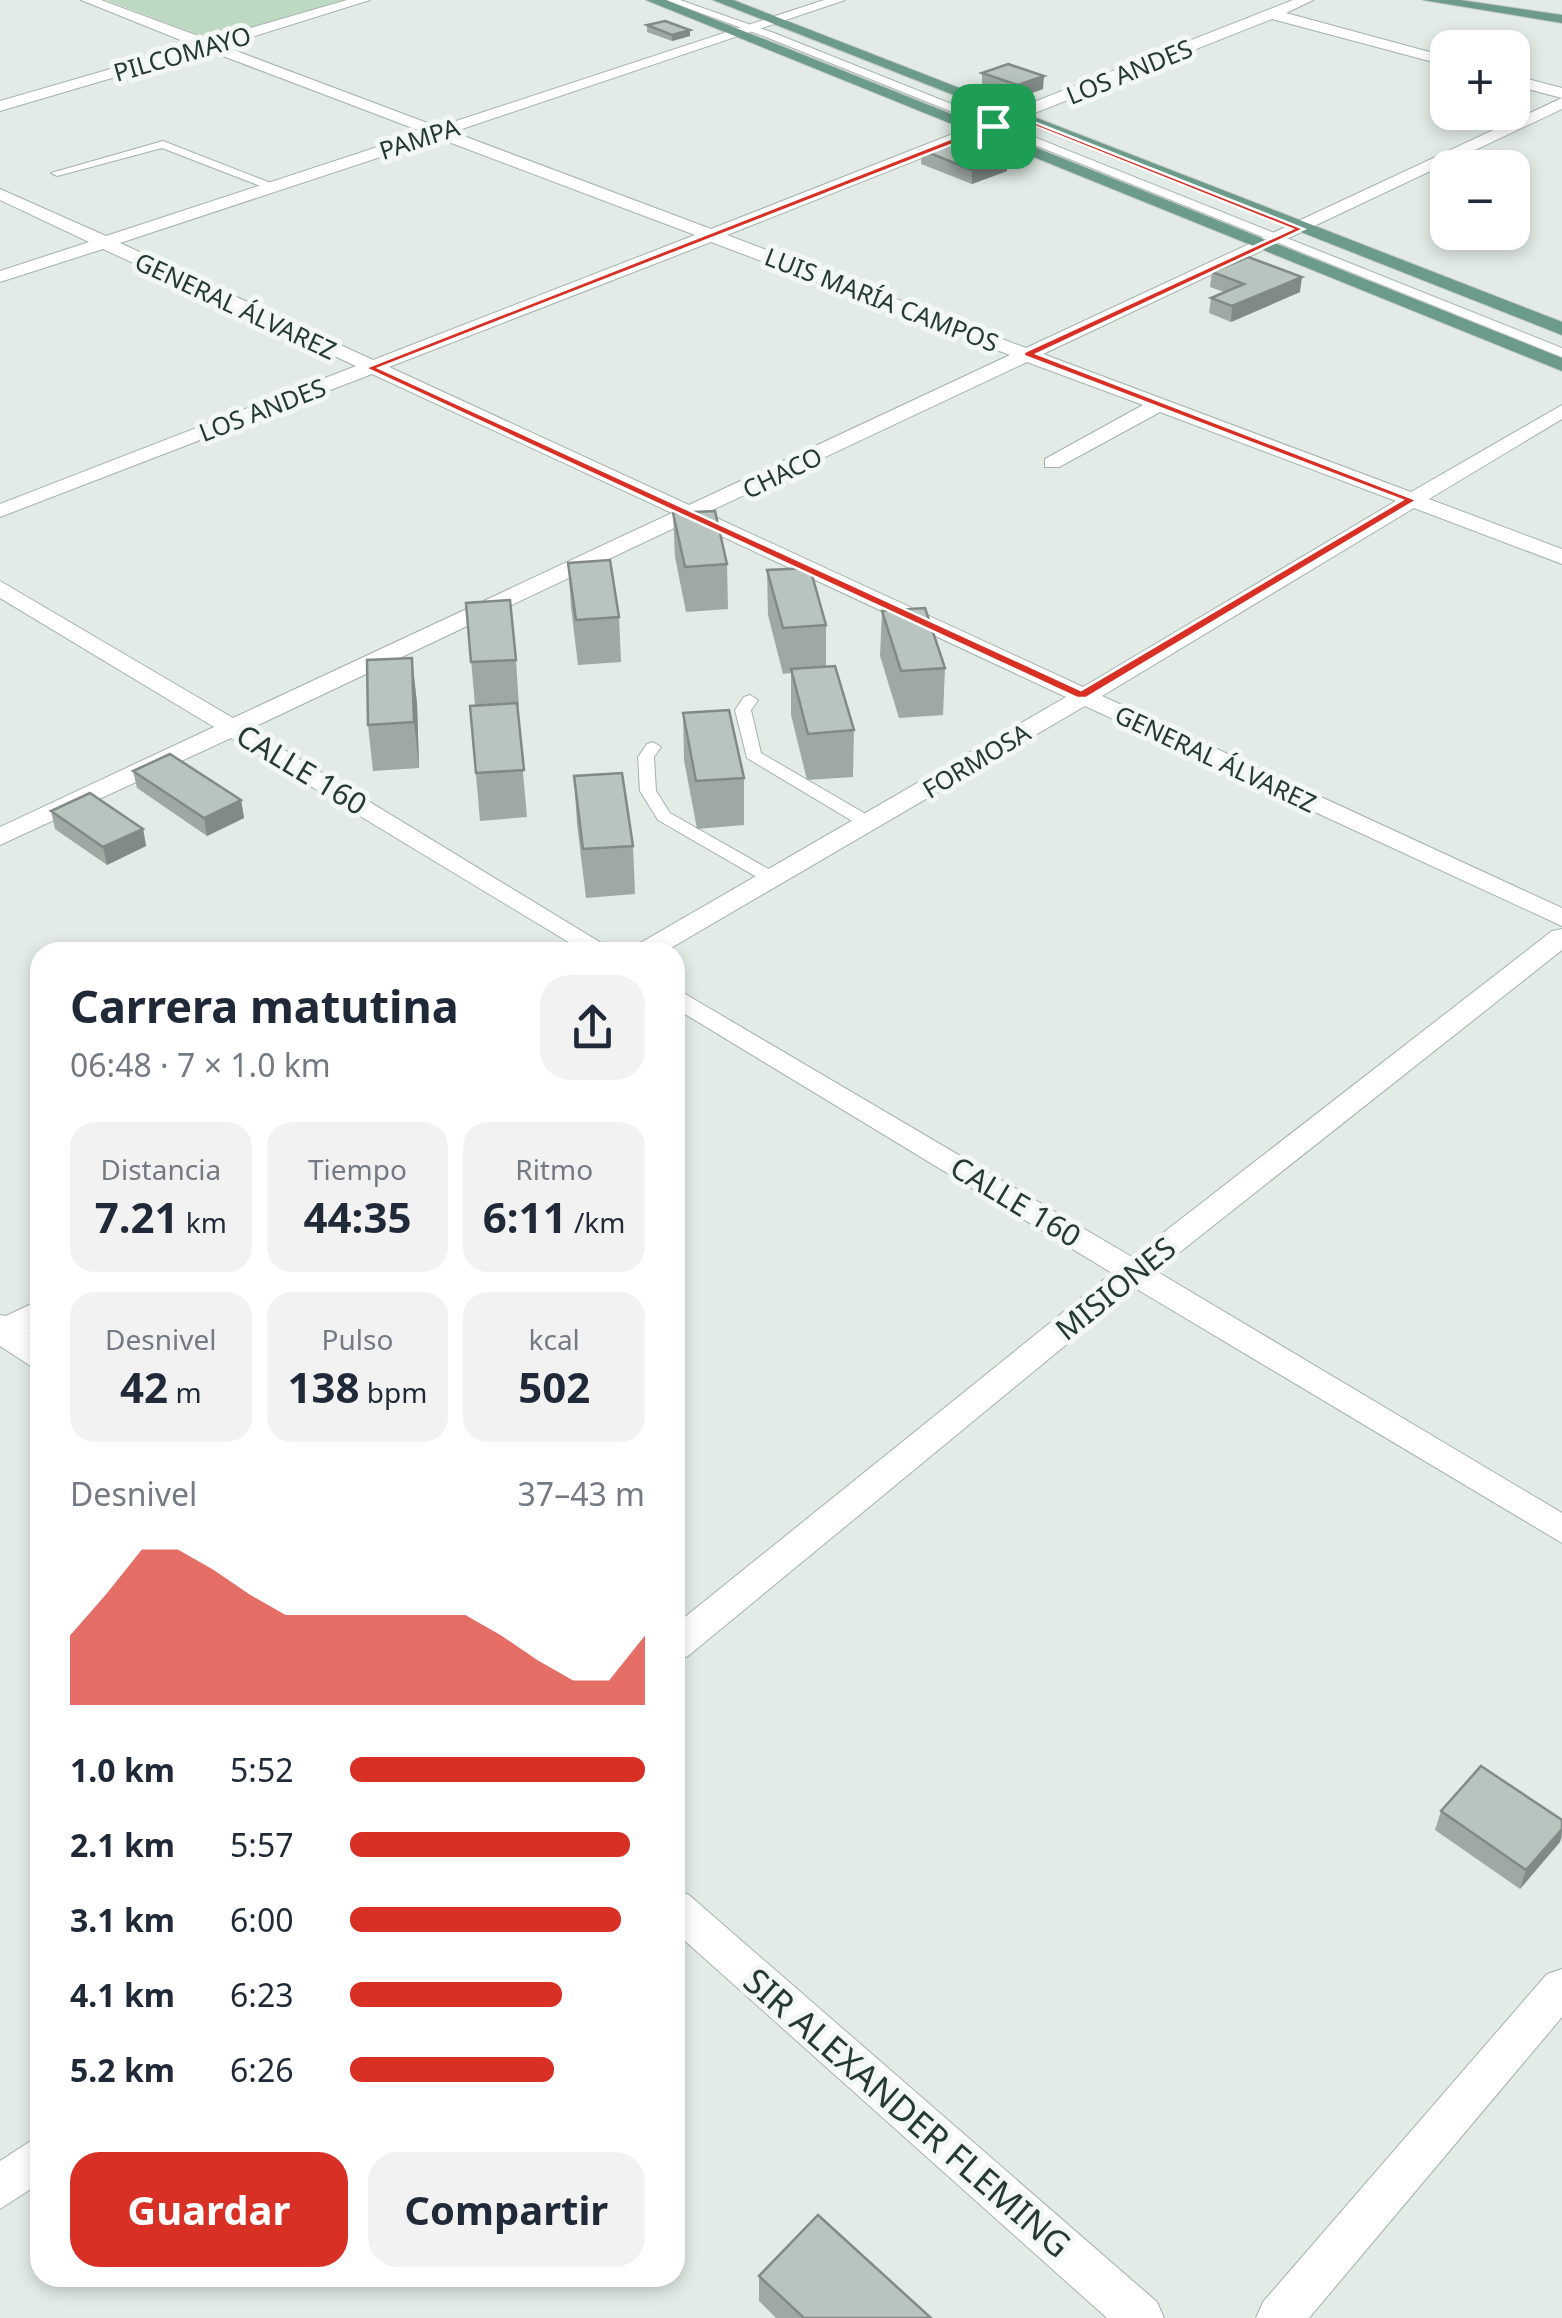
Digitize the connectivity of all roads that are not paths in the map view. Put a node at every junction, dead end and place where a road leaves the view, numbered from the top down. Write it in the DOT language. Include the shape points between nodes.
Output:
graph roads {
  1 [pos="88,0"];
  2 [pos="363,0"];
  3 [pos="652,0"];
  4 [pos="672,0"];
  5 [pos="696,0"];
  6 [pos="720,0"];
  7 [pos="838,0"];
  8 [pos="1306,0"];
  9 [pos="1430,0"];
  10 [pos="1271,14"];
  11 [pos="1562,19"];
  12 [pos="755,28"];
  13 [pos="210,46"];
  14 [pos="1430,57"];
  15 [pos="1530,85"];
  16 [pos="1562,93"];
  17 [pos="1562,103"];
  18 [pos="0,106"];
  19 [pos="997,124"];
  20 [pos="438,132"];
  21 [pos="57,173"];
  22 [pos="272,187"];
  23 [pos="0,194"];
  24 [pos="710,233"];
  25 [pos="1280,238"];
  26 [pos="104,242"];
  27 [pos="0,277"];
  28 [pos="1448,310"];
  29 [pos="1562,329"];
  30 [pos="1562,338"];
  31 [pos="1562,353"];
  32 [pos="1028,354"];
  33 [pos="1562,364"];
  34 [pos="370,368"];
  35 [pos="1160,404"];
  36 [pos="1562,411"];
  37 [pos="1052,464"];
  38 [pos="1411,500"];
  39 [pos="0,511"];
  40 [pos="692,515"];
  41 [pos="1562,557"];
  42 [pos="0,588"];
  43 [pos="1082,696"];
  44 [pos="750,700"];
  45 [pos="235,728"];
  46 [pos="653,748"];
  47 [pos="870,824"];
  48 [pos="0,838"];
  49 [pos="773,880"];
  50 [pos="1562,918"];
  51 [pos="1562,937"];
  52 [pos="587,942"];
  53 [pos="664,942"];
  54 [pos="685,1002"];
  55 [pos="1134,1272"];
  56 [pos="30,1316"];
  57 [pos="2,1330"];
  58 [pos="30,1352"];
  59 [pos="1562,1530"];
  60 [pos="685,1638"];
  61 [pos="685,1916"];
  62 [pos="1562,1987"];
  63 [pos="30,2164"];
  64 [pos="0,2188"];
  65 [pos="1141,2318"];
  66 [pos="1279,2318"];
  1 -- 13 [label="street, LUIS MARÍA CAMPOS"];
  2 -- 13 [label="street, PILCOMAYO"];
  3 -- 12 [label="main road"];
  4 -- 12 [label="lane"];
  5 -- 12 [label="lane"];
  6 -- 12 [label="main road"];
  7 -- 12 [label="street, PAMPA"];
  8 -- 10 [label="street, LOS ANDES"];
  9 -- 11 [label="main road"];
  10 -- 14 [label="street"];
  10 -- 19 [label="street, LOS ANDES"];
  12 -- 19 [label="main road"];
  12 -- 19 [label="main road"];
  12 -- 20 [label="street, PAMPA"];
  13 -- 18 [label="street, PILCOMAYO"];
  13 -- 20 [label="street, LUIS MARÍA CAMPOS"];
  15 -- 16 [label="street"];
  17 -- 25 [label="street, CHACO"];
  19 -- 24 [label="street, LOS ANDES"];
  19 -- 25 [label="main road"];
  19 -- 25 [label="main road"];
  20 -- 22 [label="street, PAMPA"];
  20 -- 24 [label="street, LUIS MARÍA CAMPOS"];
  21 -- 22 [label="lane" via="163,144"];
  22 -- 26 [label="street, PAMPA"];
  23 -- 26 [label="street, GENERAL ÁLVAREZ"];
  24 -- 32 [label="street, LUIS MARÍA CAMPOS"];
  24 -- 34 [label="street, LOS ANDES"];
  25 -- 28 [label="lane"];
  25 -- 29 [label="main road"];
  25 -- 30 [label="lane"];
  25 -- 32 [label="street, CHACO"];
  25 -- 33 [label="main road"];
  26 -- 27 [label="street, PAMPA"];
  26 -- 34 [label="street, GENERAL ÁLVAREZ"];
  28 -- 31 [label="lane"];
  28 -- 33 [label="lane"];
  32 -- 35 [label="street, LUIS MARÍA CAMPOS"];
  32 -- 40 [label="street, CHACO"];
  34 -- 39 [label="street, LOS ANDES"];
  34 -- 40 [label="street, GENERAL ÁLVAREZ"];
  35 -- 37 [label="street"];
  35 -- 38 [label="street, LUIS MARÍA CAMPOS"];
  36 -- 38 [label="street, FORMOSA"];
  38 -- 41 [label="street, LUIS MARÍA CAMPOS"];
  38 -- 43 [label="street, FORMOSA"];
  40 -- 43 [label="street, GENERAL ÁLVAREZ"];
  40 -- 45 [label="street, CHACO"];
  42 -- 45 [label="street, CALLE 160"];
  43 -- 47 [label="street, FORMOSA"];
  43 -- 50 [label="street, GENERAL ÁLVAREZ"];
  44 -- 47 [label="lane" via="743,710 753,755"];
  45 -- 48 [label="street, CHACO"];
  45 -- 52 [label="street, CALLE 160"];
  46 -- 49 [label="lane" via="646,758 653,805"];
  47 -- 49 [label="street, FORMOSA"];
  49 -- 53 [label="street, FORMOSA"];
  51 -- 55 [label="street, MISIONES"];
  54 -- 55 [label="street, CALLE 160"];
  55 -- 59 [label="street, CALLE 160"];
  55 -- 60 [label="street, MISIONES"];
  56 -- 57 [label="street"];
  57 -- 58 [label="street"];
  61 -- 65 [label="street, SIR ALEXANDER FLEMING"];
  62 -- 66 [label="street"];
  63 -- 64 [label="street"];
}
